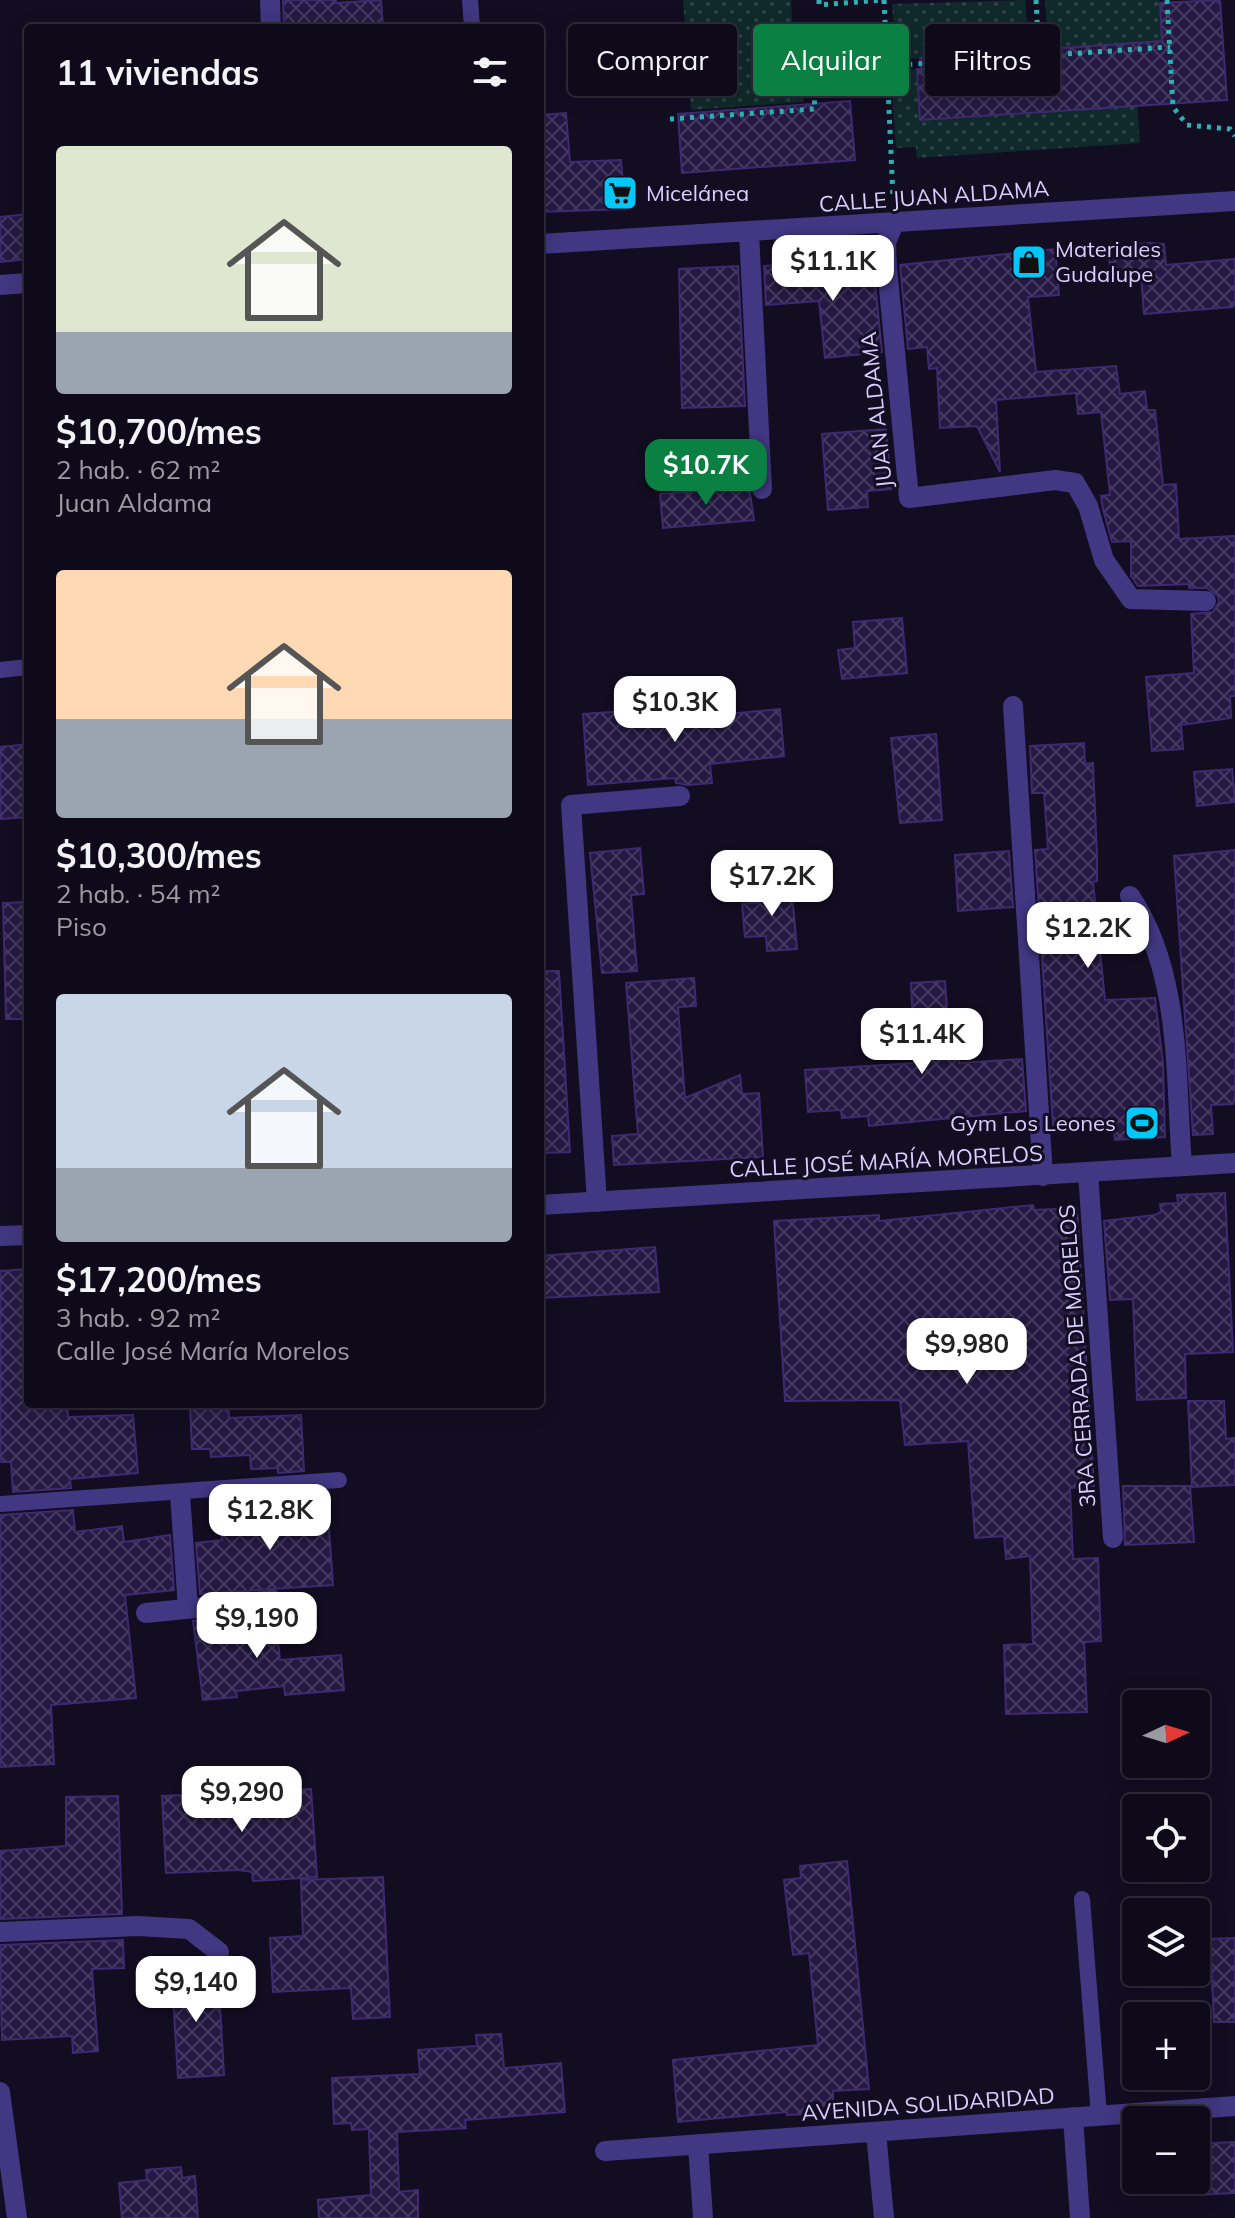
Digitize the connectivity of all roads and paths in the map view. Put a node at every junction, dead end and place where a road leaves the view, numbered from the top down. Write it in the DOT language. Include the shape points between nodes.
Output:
graph roads {
  1 [pos="270,0"];
  2 [pos="470,0"];
  3 [pos="819,0"];
  4 [pos="883,0"];
  5 [pos="1036,0"];
  6 [pos="1167,0"];
  7 [pos="271,24"];
  8 [pos="472,24"];
  9 [pos="884,24"];
  10 [pos="1037,24"];
  11 [pos="1170,47"];
  12 [pos="1060,55"];
  13 [pos="814,96"];
  14 [pos="888,96"];
  15 [pos="670,119"];
  16 [pos="1235,136"];
  17 [pos="892,187"];
  18 [pos="1235,201"];
  19 [pos="894,223"];
  20 [pos="749,233"];
  21 [pos="544,244"];
  22 [pos="24,283"];
  23 [pos="0,285"];
  24 [pos="762,489"];
  25 [pos="1206,601"];
  26 [pos="24,667"];
  27 [pos="0,670"];
  28 [pos="1013,706"];
  29 [pos="680,796"];
  30 [pos="1130,896"];
  31 [pos="1235,1163"];
  32 [pos="1182,1166"];
  33 [pos="1088,1172"];
  34 [pos="1043,1176"];
  35 [pos="597,1202"];
  36 [pos="544,1205"];
  37 [pos="24,1235"];
  38 [pos="0,1236"];
  39 [pos="339,1480"];
  40 [pos="180,1494"];
  41 [pos="0,1504"];
  42 [pos="1113,1538"];
  43 [pos="273,1600"];
  44 [pos="188,1608"];
  45 [pos="146,1613"];
  46 [pos="1082,1899"];
  47 [pos="0,1932"];
  48 [pos="219,1952"];
  49 [pos="0,2092"];
  50 [pos="1235,2106"];
  51 [pos="1099,2115"];
  52 [pos="1073,2117"];
  53 [pos="876,2132"];
  54 [pos="698,2145"];
  55 [pos="605,2151"];
  56 [pos="17,2218"];
  57 [pos="703,2218"];
  58 [pos="884,2218"];
  59 [pos="1080,2218"];
  1 -- 7 [label="street"];
  2 -- 8 [label="lane"];
  3 -- 4 [label="path" via="819,5"];
  4 -- 9 [label="path"];
  5 -- 10 [label="path"];
  6 -- 11 [label="path"];
  11 -- 12 [label="path"];
  11 -- 16 [label="path" via="1173,107 1187,125 1230,129"];
  13 -- 15 [label="path" via="815,109"];
  14 -- 17 [label="path"];
  18 -- 19 [label="street, CALLE JUAN ALDAMA"];
  19 -- 20 [label="street, CALLE JUAN ALDAMA"];
  19 -- 25 [label="street, JUAN ALDAMA" via="886,242 887,268 909,498 1055,480 1075,483 1088,506 1104,560 1131,599"];
  20 -- 21 [label="street, CALLE JUAN ALDAMA"];
  20 -- 24 [label="street"];
  22 -- 23 [label="street"];
  26 -- 27 [label="lane"];
  28 -- 34 [label="street"];
  29 -- 35 [label="street" via="571,805"];
  30 -- 32 [label="street" via="1146,919 1167,979"];
  31 -- 32 [label="street, CALLE JOSÉ MARÍA MORELOS"];
  32 -- 33 [label="street, CALLE JOSÉ MARÍA MORELOS"];
  33 -- 34 [label="street, CALLE JOSÉ MARÍA MORELOS"];
  33 -- 42 [label="street, 3RA CERRADA DE MORELOS"];
  34 -- 35 [label="street, CALLE JOSÉ MARÍA MORELOS"];
  35 -- 36 [label="street, CALLE JOSÉ MARÍA MORELOS"];
  37 -- 38 [label="street"];
  39 -- 40 [label="lane"];
  40 -- 41 [label="lane"];
  40 -- 44 [label="street"];
  43 -- 44 [label="street"];
  44 -- 45 [label="street"];
  46 -- 51 [label="lane"];
  47 -- 48 [label="street" via="189,1929"];
  49 -- 56 [label="street"];
  50 -- 51 [label="street, AVENIDA SOLIDARIDAD"];
  51 -- 52 [label="street, AVENIDA SOLIDARIDAD"];
  52 -- 53 [label="street, AVENIDA SOLIDARIDAD"];
  52 -- 59 [label="street"];
  53 -- 54 [label="street, AVENIDA SOLIDARIDAD"];
  53 -- 58 [label="street"];
  54 -- 55 [label="street, AVENIDA SOLIDARIDAD"];
  54 -- 57 [label="street"];
}
